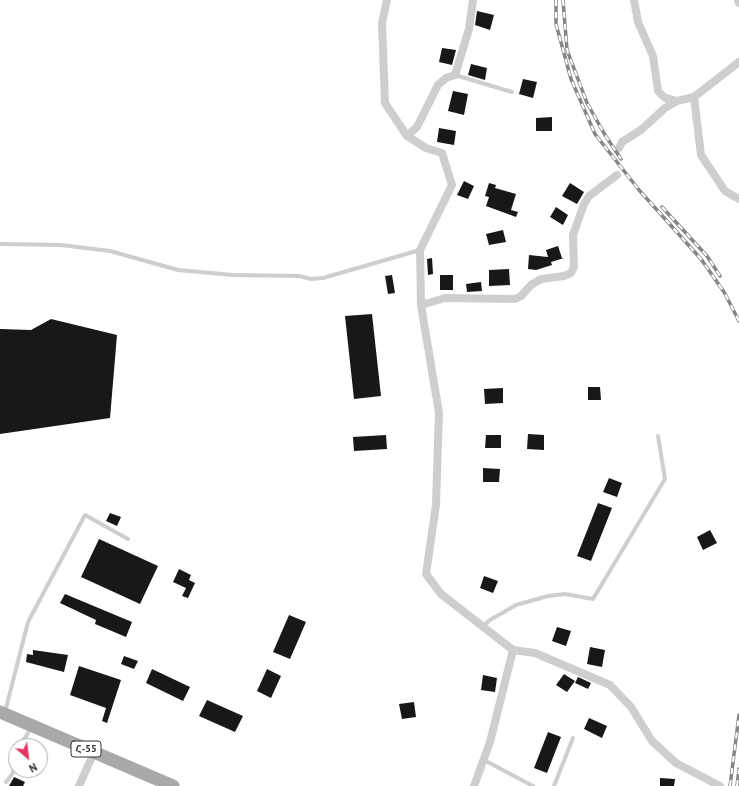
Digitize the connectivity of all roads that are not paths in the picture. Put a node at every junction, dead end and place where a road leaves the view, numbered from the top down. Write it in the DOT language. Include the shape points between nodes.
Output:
graph roads {
  1 [pos="388,0"];
  2 [pos="473,0"];
  3 [pos="634,0"];
  4 [pos="738,0"];
  5 [pos="739,3"];
  6 [pos="739,62"];
  7 [pos="455,75"];
  8 [pos="512,92"];
  9 [pos="694,97"];
  10 [pos="677,101"];
  11 [pos="407,136"];
  12 [pos="620,148"];
  13 [pos="617,175"];
  14 [pos="739,199"];
  15 [pos="0,244"];
  16 [pos="420,250"];
  17 [pos="421,305"];
  18 [pos="658,436"];
  19 [pos="128,539"];
  20 [pos="483,626"];
  21 [pos="513,650"];
  22 [pos="2,713"];
  23 [pos="32,726"];
  24 [pos="25,738"];
  25 [pos="573,738"];
  26 [pos="94,752"];
  27 [pos="484,760"];
  28 [pos="9,778"];
  29 [pos="6,782"];
  30 [pos="79,786"];
  31 [pos="173,786"];
  32 [pos="474,786"];
  33 [pos="533,786"];
  34 [pos="554,786"];
  35 [pos="720,786"];
  1 -- 11 [label="street" via="382,23 385,103"];
  2 -- 7 [label="street" via="469,29"];
  3 -- 10 [label="street" via="638,22 653,56 658,92 665,98"];
  4 -- 5 [label="street"];
  6 -- 9 [label="street"];
  7 -- 8 [label="lane"];
  7 -- 11 [label="street" via="438,85 417,127"];
  9 -- 10 [label="street"];
  9 -- 14 [label="street" via="701,155 725,191"];
  10 -- 12 [label="street" via="622,142"];
  11 -- 16 [label="street" via="426,148 442,153 452,184"];
  13 -- 17 [label="street" via="589,196 584,204 573,235 572,273 541,279 515,299 444,298"];
  15 -- 16 [label="lane" via="61,245 110,251 178,270 234,275 299,276 311,279 323,278"];
  16 -- 17 [label="street"];
  17 -- 20 [label="street" via="439,413 436,506 426,574 441,594"];
  18 -- 20 [label="lane" via="664,479 593,599 565,594 548,596 516,605"];
  19 -- 22 [label="lane" via="85,515 28,622"];
  20 -- 21 [label="street"];
  21 -- 27 [label="street"];
  21 -- 35 [label="street" via="535,653 610,685 631,706 652,741 676,763"];
  22 -- 23 [label="main road, Հ-55"];
  23 -- 24 [label="lane"];
  23 -- 26 [label="main road, Հ-55"];
  25 -- 34 [label="lane"];
  26 -- 30 [label="street"];
  26 -- 31 [label="main road, Հ-55"];
  27 -- 32 [label="street"];
  27 -- 33 [label="lane"];
  28 -- 29 [label="lane"];
}
